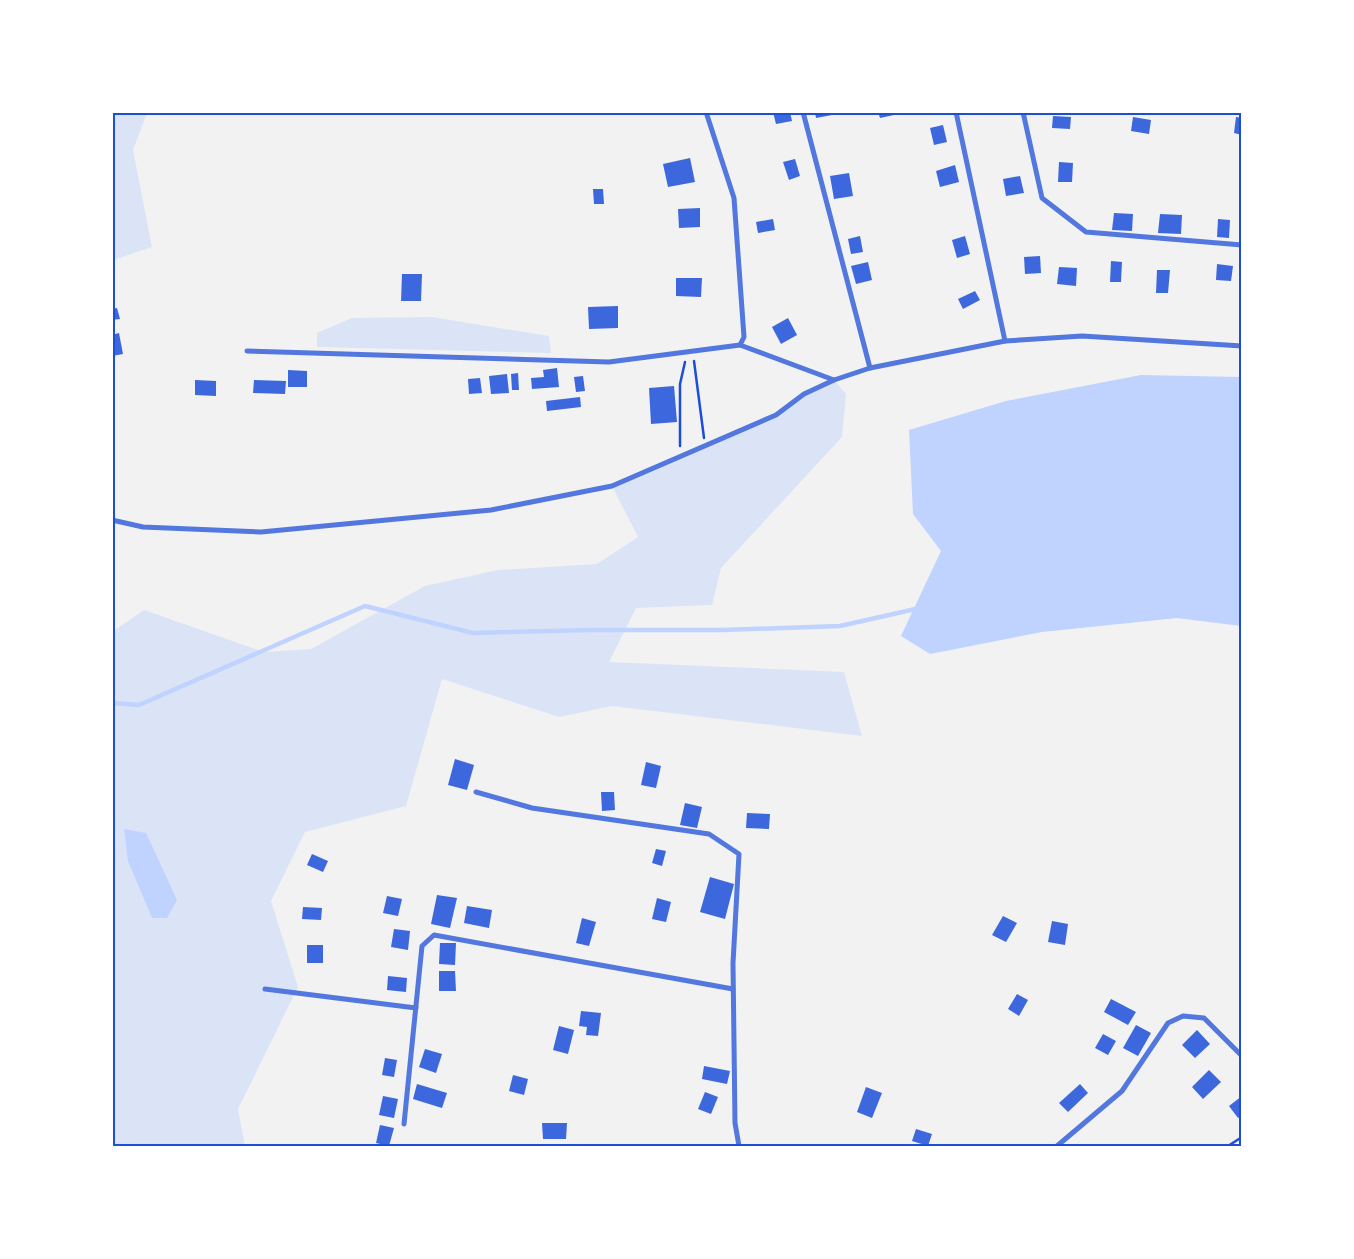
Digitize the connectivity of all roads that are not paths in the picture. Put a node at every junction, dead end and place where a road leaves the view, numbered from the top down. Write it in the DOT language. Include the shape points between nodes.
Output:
graph roads {
  1 [pos="706,112"];
  2 [pos="803,112"];
  3 [pos="956,112"];
  4 [pos="1023,112"];
  5 [pos="1242,245"];
  6 [pos="1005,341"];
  7 [pos="740,345"];
  8 [pos="1242,346"];
  9 [pos="247,351"];
  10 [pos="870,368"];
  11 [pos="834,380"];
  12 [pos="112,520"];
  13 [pos="476,792"];
  14 [pos="264,989"];
  15 [pos="733,989"];
  16 [pos="416,1008"];
  17 [pos="1242,1056"];
  18 [pos="404,1124"];
  19 [pos="739,1146"];
  20 [pos="1057,1146"];
  1 -- 7 [label="street" via="734,198 744,337"];
  2 -- 10 [label="street"];
  3 -- 6 [label="street"];
  4 -- 5 [label="street" via="1042,198 1086,232"];
  6 -- 8 [label="street" via="1082,336"];
  6 -- 10 [label="street"];
  7 -- 9 [label="street" via="609,362"];
  7 -- 11 [label="street"];
  10 -- 11 [label="street"];
  11 -- 12 [label="street" via="804,394 776,415 612,486 492,510 261,532 143,527"];
  13 -- 15 [label="street" via="532,808 709,834 739,854"];
  14 -- 16 [label="street"];
  15 -- 16 [label="street" via="434,935 422,946"];
  15 -- 19 [label="street" via="735,1124"];
  16 -- 18 [label="street"];
  17 -- 20 [label="street" via="1204,1018 1183,1016 1168,1022 1122,1091"];
}
